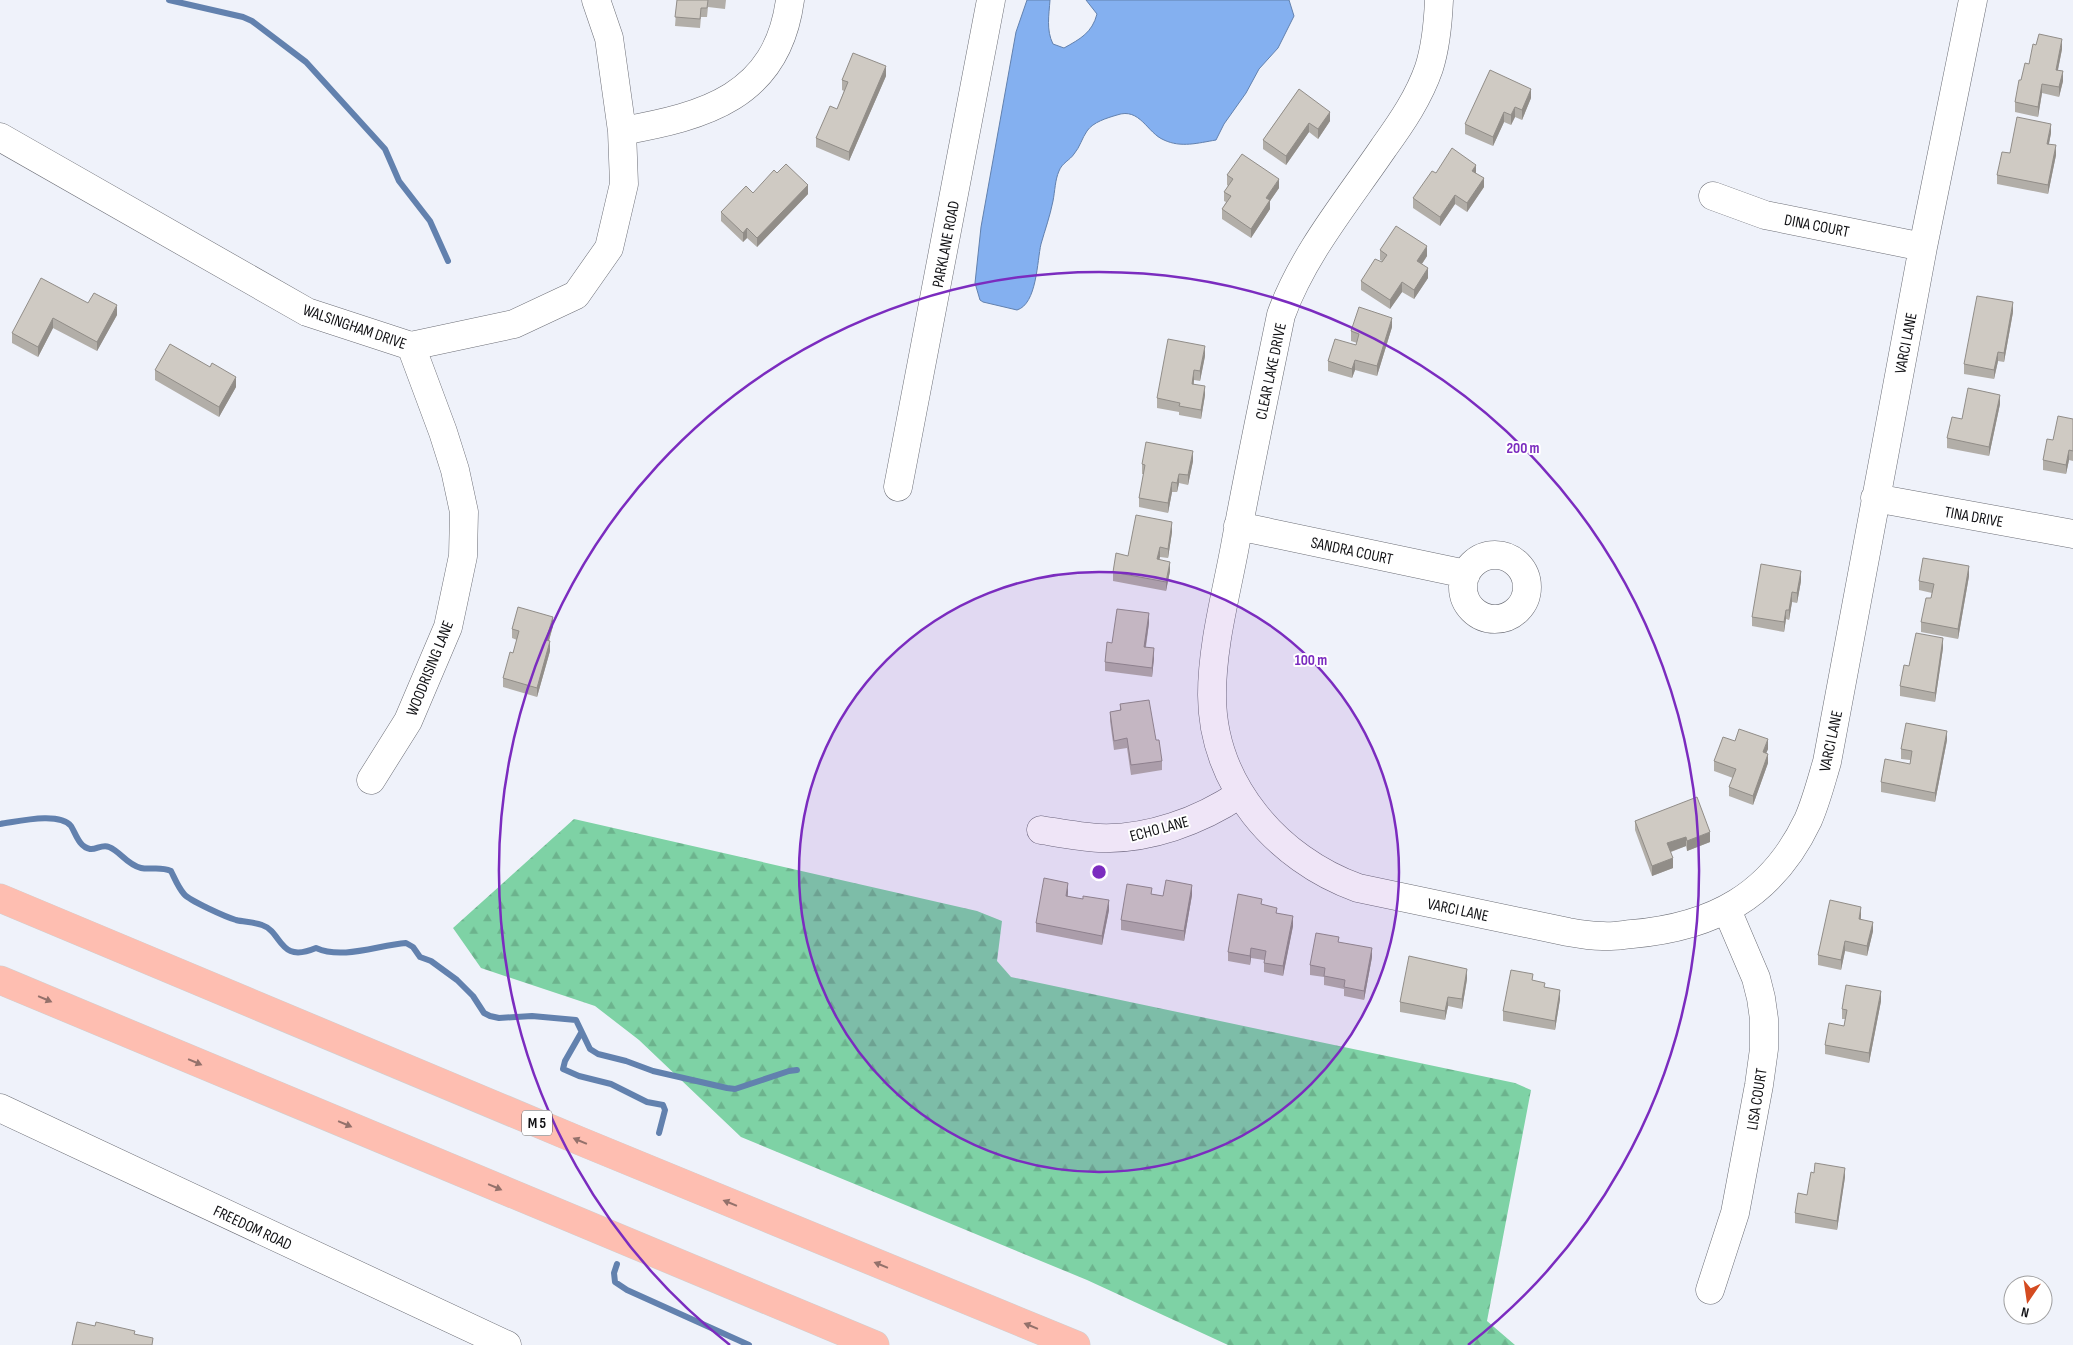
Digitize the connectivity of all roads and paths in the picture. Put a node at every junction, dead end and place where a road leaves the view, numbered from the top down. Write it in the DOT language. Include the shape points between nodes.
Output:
graph roads {
  1 [pos="596,0"];
  2 [pos="790,0"];
  3 [pos="992,0"];
  4 [pos="1438,0"];
  5 [pos="1973,0"];
  6 [pos="622,131"];
  7 [pos="0,137"];
  8 [pos="1712,196"];
  9 [pos="1923,247"];
  10 [pos="411,346"];
  11 [pos="898,487"];
  12 [pos="1875,498"];
  13 [pos="1238,526"];
  14 [pos="2073,534"];
  15 [pos="1466,574"];
  16 [pos="370,780"];
  17 [pos="1236,786"];
  18 [pos="1042,830"];
  19 [pos="0,898"];
  20 [pos="1727,910"];
  21 [pos="0,980"];
  22 [pos="0,1108"];
  23 [pos="1710,1290"];
  24 [pos="507,1345"];
  25 [pos="875,1345"];
  26 [pos="1076,1345"];
  1 -- 6 [label="street, WALSINGHAM DRIVE" via="609,38"];
  2 -- 6 [label="street" via="778,46 760,74 739,93 719,105 684,118"];
  3 -- 11 [label="street, PARKLANE ROAD"];
  4 -- 13 [label="street, CLEAR LAKE DRIVE" via="1433,50 1416,99 1304,266 1287,298"];
  5 -- 9 [label="street, VARCI LANE"];
  6 -- 10 [label="street, WALSINGHAM DRIVE" via="624,184 609,248 576,295 514,324"];
  7 -- 10 [label="street, WALSINGHAM DRIVE" via="307,312"];
  8 -- 9 [label="street, DINA COURT" via="1765,215"];
  9 -- 12 [label="street, VARCI LANE"];
  10 -- 16 [label="street, WOODRISING LANE" via="455,470 464,512 463,556 448,627 408,721"];
  12 -- 14 [label="street, TINA DRIVE"];
  12 -- 20 [label="street, VARCI LANE" via="1846,668 1818,793 1808,820 1787,854 1752,894"];
  13 -- 15 [label="street, SANDRA COURT"];
  13 -- 17 [label="street, CLEAR LAKE DRIVE" via="1212,679 1216,734"];
  17 -- 18 [label="street, ECHO LANE" via="1219,808 1198,818 1141,835 1097,838"];
  17 -- 20 [label="street, VARCI LANE" via="1260,822 1295,856 1326,875 1358,888 1601,936 1665,931"];
  26 -- 19 [label="highway, M 5, one-way"];
  20 -- 23 [label="street, LISA COURT" via="1758,985 1764,1019 1764,1049 1735,1213"];
  21 -- 25 [label="highway, one-way"];
  22 -- 24 [label="street, FREEDOM ROAD"];
}
